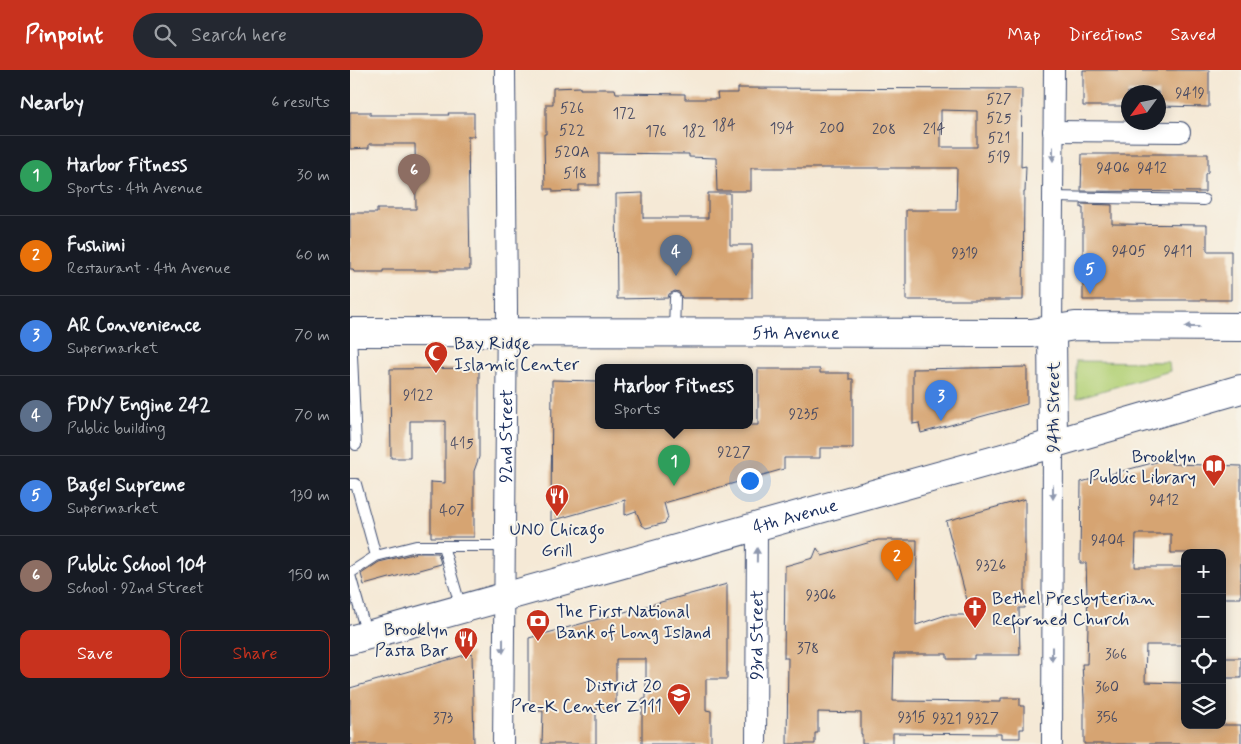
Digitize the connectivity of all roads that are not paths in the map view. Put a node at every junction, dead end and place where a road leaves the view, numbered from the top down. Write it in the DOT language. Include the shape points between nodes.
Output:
graph roads {
  1 [pos="505,70"];
  2 [pos="1054,70"];
  3 [pos="1053,131"];
  4 [pos="1180,132"];
  5 [pos="1053,197"];
  6 [pos="1204,200"];
  7 [pos="675,298"];
  8 [pos="1241,327"];
  9 [pos="1052,330"];
  10 [pos="350,332"];
  11 [pos="507,332"];
  12 [pos="674,333"];
  13 [pos="1241,390"];
  14 [pos="1053,443"];
  15 [pos="356,445"];
  16 [pos="350,484"];
  17 [pos="757,526"];
  18 [pos="443,546"];
  19 [pos="504,546"];
  20 [pos="376,556"];
  21 [pos="350,574"];
  22 [pos="504,597"];
  23 [pos="461,609"];
  24 [pos="358,638"];
  25 [pos="503,744"];
  26 [pos="756,744"];
  27 [pos="1052,744"];
  1 -- 11 [label="street, 92nd Street"];
  2 -- 3 [label="street, 94th Street"];
  3 -- 4 [label="street"];
  3 -- 5 [label="street, 94th Street, one-way"];
  5 -- 6 [label="lane"];
  5 -- 9 [label="street, 94th Street"];
  7 -- 12 [label="lane"];
  8 -- 9 [label="street, 5th Avenue, one-way" via="1075,326"];
  9 -- 12 [label="street, 5th Avenue" via="1032,333"];
  9 -- 14 [label="street, 94th Street"];
  10 -- 11 [label="street, 5th Avenue"];
  10 -- 15 [label="lane"];
  11 -- 12 [label="street, 5th Avenue"];
  11 -- 19 [label="street, 92nd Street"];
  13 -- 14 [label="street, 4th Avenue"];
  14 -- 17 [label="street, 4th Avenue"];
  14 -- 27 [label="street, 94th Street, one-way"];
  16 -- 20 [label="lane" via="356,484"];
  17 -- 22 [label="street, 4th Avenue"];
  26 -- 17 [label="street, 93rd Street, one-way"];
  18 -- 19 [label="lane"];
  18 -- 20 [label="lane" via="416,546"];
  18 -- 23 [label="lane"];
  19 -- 22 [label="street, 92nd Street"];
  20 -- 21 [label="lane"];
  21 -- 24 [label="lane"];
  22 -- 23 [label="street, 4th Avenue"];
  22 -- 25 [label="street, 92nd Street, one-way"];
  23 -- 24 [label="street, 4th Avenue"];
}
